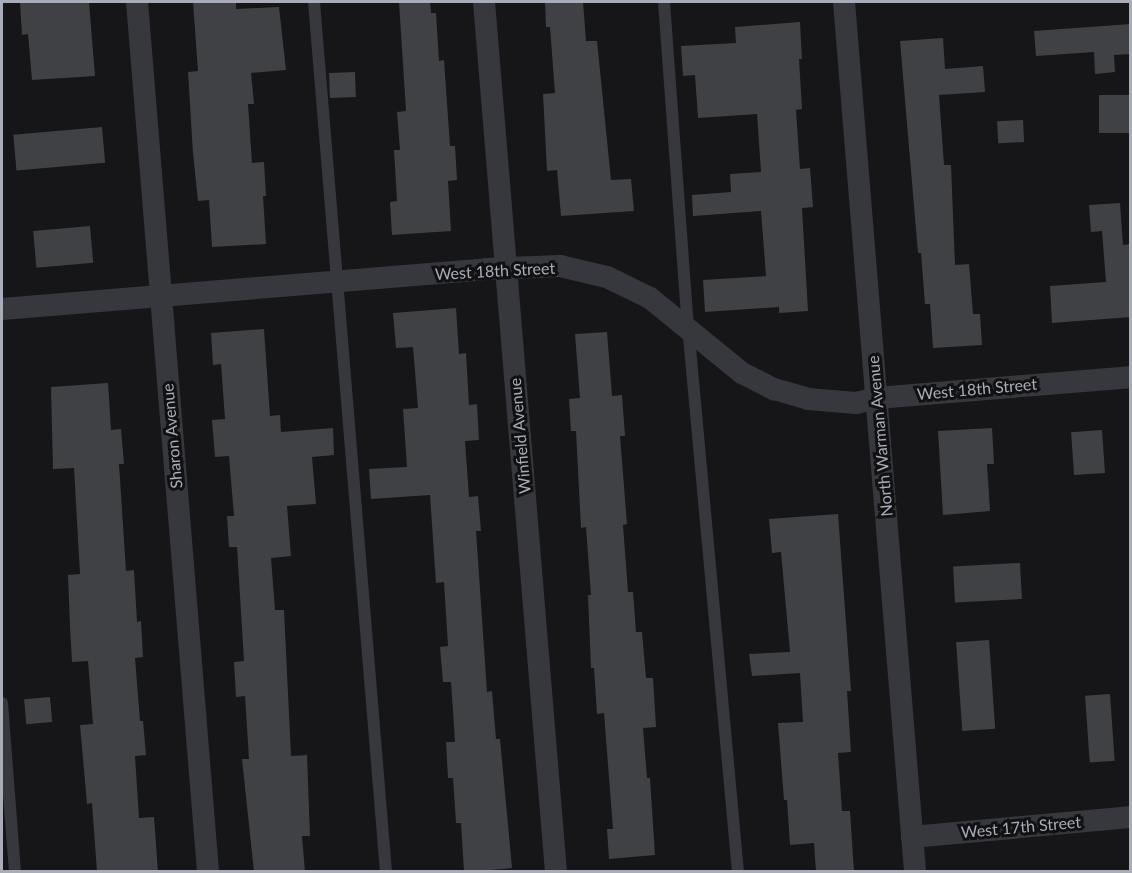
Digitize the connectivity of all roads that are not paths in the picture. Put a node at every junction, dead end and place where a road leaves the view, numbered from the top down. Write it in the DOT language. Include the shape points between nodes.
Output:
graph roads {
  1 [pos="137,2"];
  2 [pos="314,2"];
  3 [pos="484,2"];
  4 [pos="664,2"];
  5 [pos="844,2"];
  6 [pos="506,268"];
  7 [pos="336,282"];
  8 [pos="161,296"];
  9 [pos="2,309"];
  10 [pos="688,326"];
  11 [pos="1131,377"];
  12 [pos="877,398"];
  13 [pos="2,703"];
  14 [pos="1131,818"];
  15 [pos="912,837"];
  16 [pos="15,872"];
  17 [pos="208,872"];
  18 [pos="386,872"];
  19 [pos="556,872"];
  20 [pos="738,872"];
  21 [pos="915,872"];
  1 -- 8 [label="street, Sharon Avenue"];
  2 -- 7 [label="lane"];
  3 -- 6 [label="street, Winfield Avenue"];
  4 -- 10 [label="lane"];
  5 -- 12 [label="street, North Warman Avenue"];
  6 -- 7 [label="street, West 18th Street"];
  6 -- 10 [label="street, West 18th Street" via="560,266 607,277 650,298"];
  6 -- 19 [label="street, Winfield Avenue"];
  7 -- 8 [label="street, West 18th Street"];
  7 -- 18 [label="lane"];
  8 -- 9 [label="street, West 18th Street"];
  8 -- 17 [label="street, Sharon Avenue"];
  10 -- 12 [label="street, West 18th Street" via="742,374 774,389 832,403 856,404"];
  10 -- 20 [label="lane"];
  11 -- 12 [label="street, West 18th Street"];
  12 -- 15 [label="street, North Warman Avenue"];
  13 -- 16 [label="lane"];
  14 -- 15 [label="street, West 17th Street"];
  15 -- 21 [label="street, North Warman Avenue"];
}
